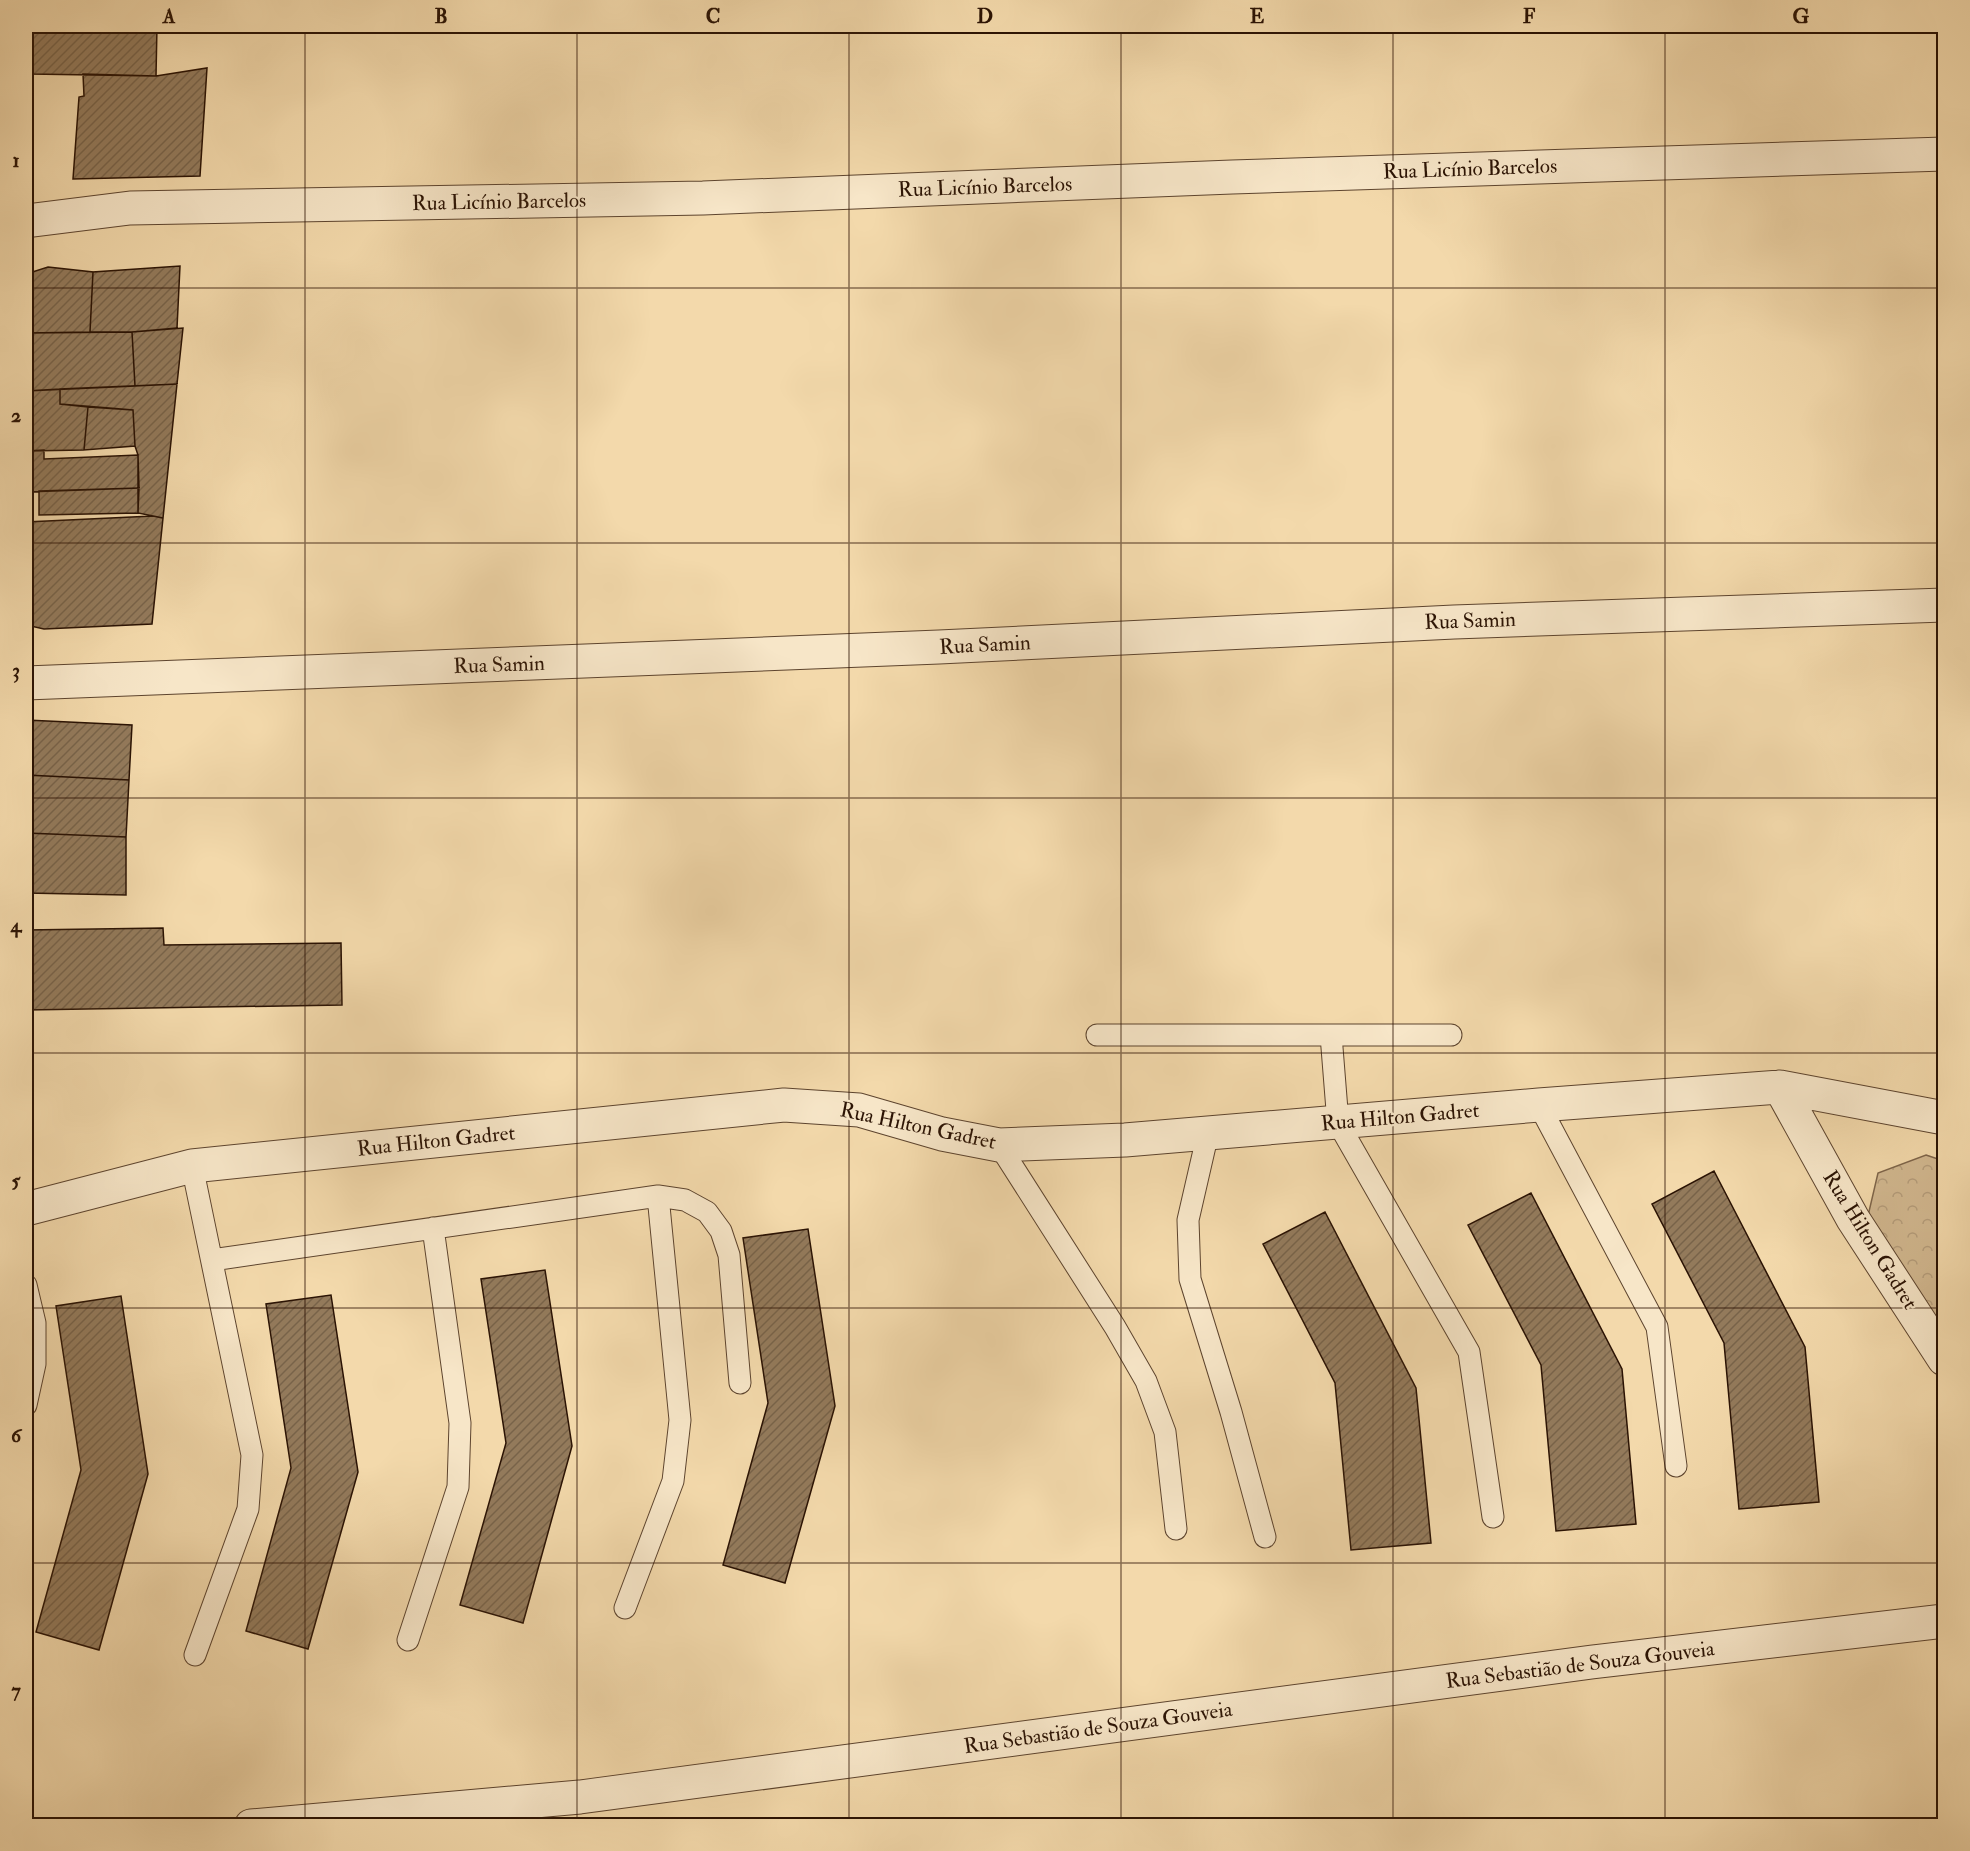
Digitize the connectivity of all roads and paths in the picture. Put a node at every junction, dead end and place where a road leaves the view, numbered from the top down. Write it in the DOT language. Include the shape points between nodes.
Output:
graph roads {
  1 [pos="1944,154"];
  2 [pos="26,221"];
  3 [pos="1944,605"];
  4 [pos="26,683"];
  5 [pos="1097,1035"];
  6 [pos="1331,1035"];
  7 [pos="1451,1035"];
  8 [pos="1780,1087"];
  9 [pos="1539,1105"];
  10 [pos="1944,1118"];
  11 [pos="1338,1123"];
  12 [pos="1208,1134"];
  13 [pos="999,1145"];
  14 [pos="192,1166"];
  15 [pos="658,1196"];
  16 [pos="26,1209"];
  17 [pos="433,1228"];
  18 [pos="212,1260"];
  19 [pos="26,1285"];
  20 [pos="1944,1359"];
  21 [pos="740,1383"];
  22 [pos="26,1405"];
  23 [pos="1676,1466"];
  24 [pos="1493,1517"];
  25 [pos="1176,1528"];
  26 [pos="1265,1537"];
  27 [pos="626,1608"];
  28 [pos="1944,1621"];
  29 [pos="408,1640"];
  30 [pos="195,1655"];
  31 [pos="251,1826"];
  1 -- 2 [label="street, Rua Licínio Barcelos" via="703,198 130,208"];
  3 -- 4 [label="street, Rua Samin"];
  5 -- 6 [label="lane"];
  6 -- 7 [label="lane"];
  6 -- 11 [label="lane"];
  8 -- 9 [label="street, Rua Hilton Gadret"];
  8 -- 10 [label="street, Rua Hilton Gadret"];
  8 -- 20 [label="street, Rua Hilton Gadret" via="1853,1219"];
  9 -- 11 [label="street, Rua Hilton Gadret"];
  9 -- 23 [label="lane" via="1658,1327"];
  11 -- 12 [label="street, Rua Hilton Gadret"];
  11 -- 24 [label="lane" via="1469,1352"];
  12 -- 13 [label="street, Rua Hilton Gadret"];
  12 -- 26 [label="lane" via="1188,1220 1190,1279"];
  13 -- 14 [label="street, Rua Hilton Gadret" via="942,1134 859,1110 784,1105"];
  13 -- 25 [label="lane" via="1146,1381 1165,1432"];
  14 -- 16 [label="street, Rua Hilton Gadret"];
  14 -- 18 [label="lane"];
  15 -- 17 [label="lane"];
  15 -- 21 [label="lane" via="685,1200 707,1212 721,1231 729,1255"];
  15 -- 27 [label="lane" via="680,1420 673,1481"];
  17 -- 18 [label="lane"];
  17 -- 29 [label="lane" via="460,1423 458,1487"];
  18 -- 30 [label="lane" via="252,1455 248,1509"];
  19 -- 22 [label="lane" via="35,1323 35,1364"];
  28 -- 31 [label="street, Rua Sebastião de Souza Gouveia" via="1580,1664 580,1797"];
}
